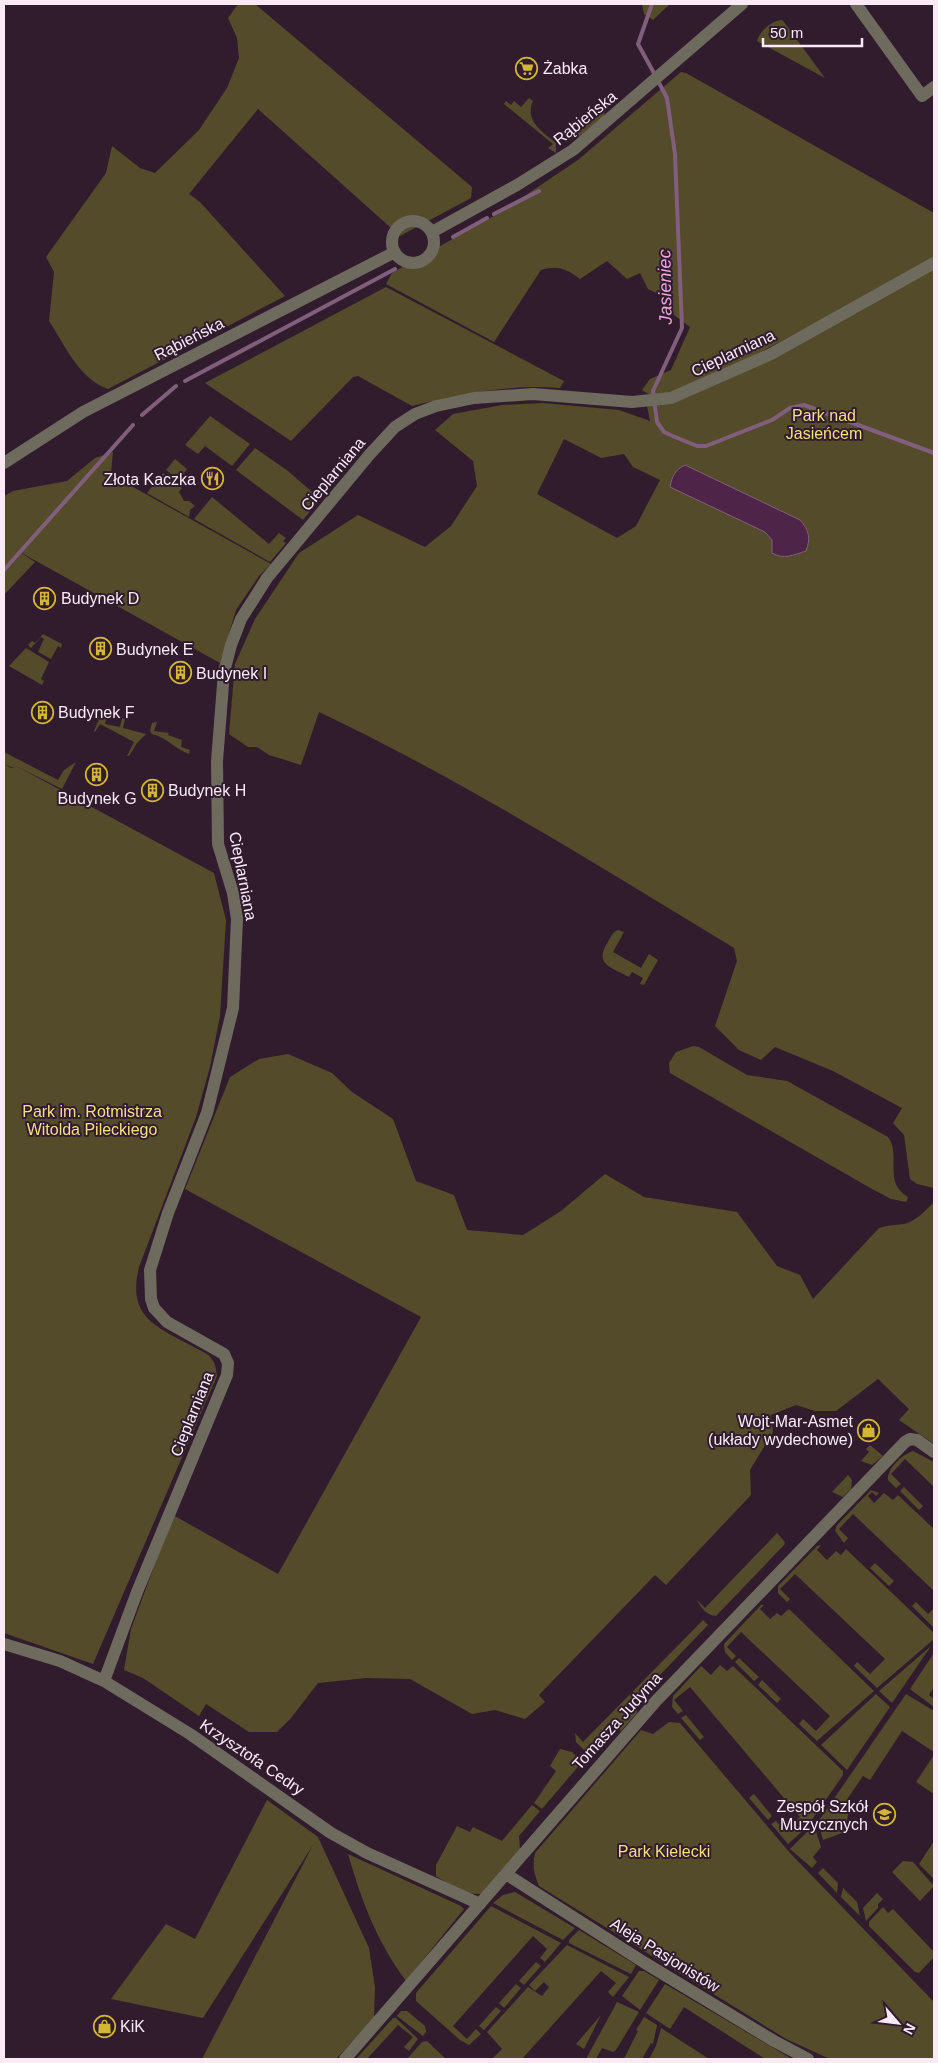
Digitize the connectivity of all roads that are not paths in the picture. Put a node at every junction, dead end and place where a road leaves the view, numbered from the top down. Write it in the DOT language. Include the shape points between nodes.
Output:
graph roads {
  1 [pos="742,4"];
  2 [pos="856,4"];
  3 [pos="934,87"];
  4 [pos="432,232"];
  5 [pos="395,252"];
  6 [pos="934,263"];
  7 [pos="4,463"];
  8 [pos="934,1452"];
  9 [pos="4,1644"];
  10 [pos="104,1681"];
  11 [pos="506,1874"];
  12 [pos="480,1904"];
  13 [pos="345,2059"];
  14 [pos="808,2059"];
  1 -- 4 [label="street, Rąbieńska" via="604,125 556,162"];
  2 -- 3 [label="street" via="922,96"];
  4 -- 5 [label="street" via="420,222 404,223 393,236"];
  4 -- 5 [label="street" via="434,245 423,261 410,263"];
  5 -- 7 [label="street, Rąbieńska" via="83,412"];
  6 -- 10 [label="street, Cieplarniana" via="771,354 681,395 655,401 525,395 474,398 415,414 389,433 357,468 267,578 241,619 224,672 218,761 218,844 233,893 237,919 232,1008 207,1113 154,1254 149,1281 151,1299 160,1315 224,1354 228,1363 227,1375 137,1592"];
  8 -- 11 [label="street, Tomasza Judyma" via="917,1440 905,1442 656,1701"];
  9 -- 10 [label="street, Krzysztofa Cedry" via="60,1661"];
  10 -- 12 [label="street, Krzysztofa Cedry" via="190,1734 331,1832 367,1853"];
  11 -- 12 [label="street, Tomasza Judyma"];
  11 -- 14 [label="street, Aleja Pasjonistów" via="645,1963"];
  12 -- 13 [label="street, Tomasza Judyma"];
}
